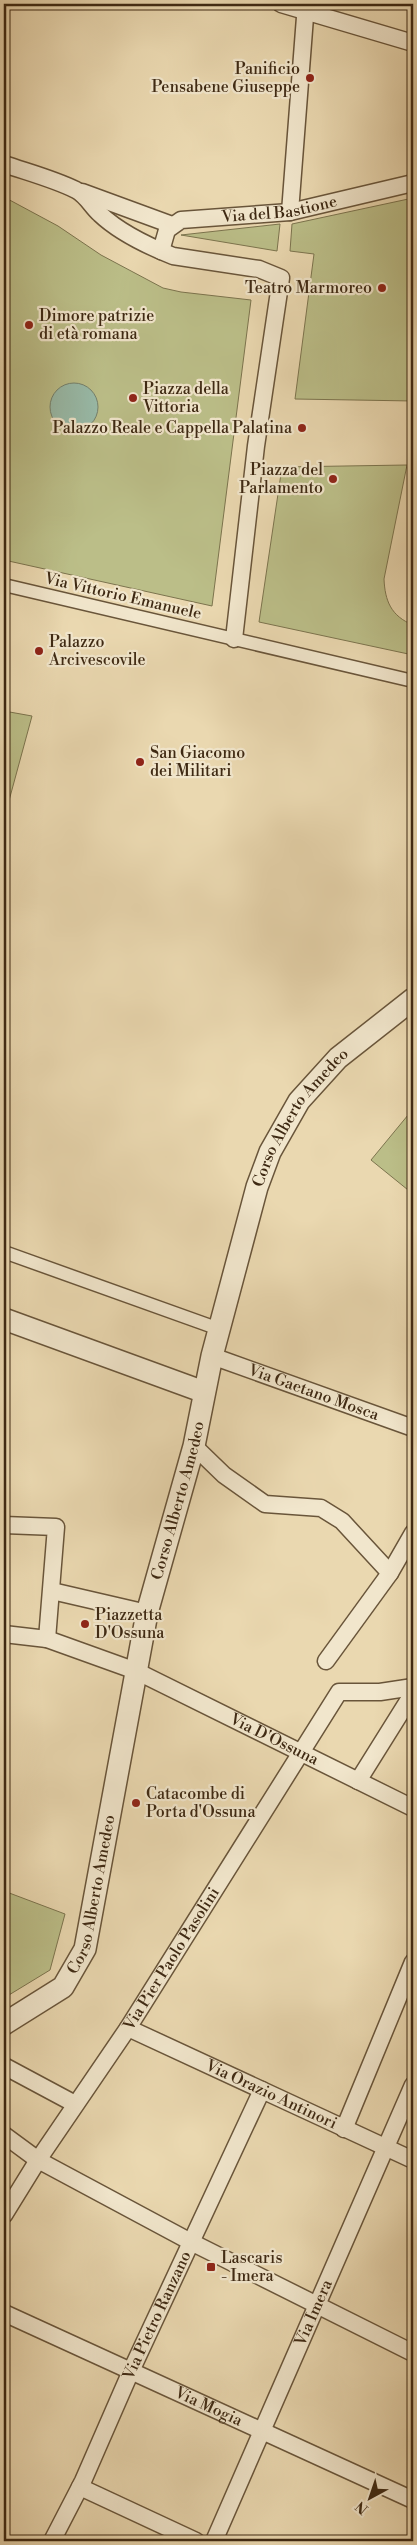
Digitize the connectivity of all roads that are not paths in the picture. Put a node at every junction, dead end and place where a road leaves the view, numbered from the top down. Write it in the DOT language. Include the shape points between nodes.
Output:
graph roads {
  1 [pos="280,4"];
  2 [pos="306,7"];
  3 [pos="413,43"];
  4 [pos="4,164"];
  5 [pos="413,183"];
  6 [pos="75,190"];
  7 [pos="290,212"];
  8 [pos="172,225"];
  9 [pos="161,251"];
  10 [pos="4,585"];
  11 [pos="234,639"];
  12 [pos="413,681"];
  13 [pos="413,999"];
  14 [pos="4,1252"];
  15 [pos="4,1319"];
  16 [pos="219,1329"];
  17 [pos="212,1356"];
  18 [pos="204,1392"];
  19 [pos="413,1428"];
  20 [pos="194,1446"];
  21 [pos="4,1525"];
  22 [pos="413,1533"];
  23 [pos="390,1573"];
  24 [pos="52,1591"];
  25 [pos="146,1613"];
  26 [pos="4,1634"];
  27 [pos="47,1639"];
  28 [pos="326,1661"];
  29 [pos="136,1671"];
  30 [pos="413,1688"];
  31 [pos="413,1693"];
  32 [pos="299,1752"];
  33 [pos="358,1781"];
  34 [pos="413,1808"];
  35 [pos="413,1962"];
  36 [pos="4,2024"];
  37 [pos="128,2028"];
  38 [pos="4,2066"];
  39 [pos="413,2084"];
  40 [pos="262,2090"];
  41 [pos="76,2104"];
  42 [pos="344,2129"];
  43 [pos="4,2135"];
  44 [pos="386,2148"];
  45 [pos="38,2160"];
  46 [pos="413,2160"];
  47 [pos="4,2215"];
  48 [pos="191,2242"];
  49 [pos="318,2304"];
  50 [pos="4,2313"];
  51 [pos="413,2353"];
  52 [pos="131,2371"];
  53 [pos="262,2430"];
  54 [pos="80,2488"];
  55 [pos="413,2500"];
  56 [pos="52,2541"];
  57 [pos="196,2541"];
  58 [pos="214,2541"];
  1 -- 2 [label="street"];
  2 -- 3 [label="street"];
  2 -- 7 [label="street"];
  4 -- 6 [label="street"];
  5 -- 7 [label="street, Via del Bastione"];
  6 -- 8 [label="street"];
  6 -- 9 [label="street" via="88,199 100,214"];
  7 -- 8 [label="street, Via del Bastione" via="199,217"];
  8 -- 9 [label="street" via="167,230"];
  9 -- 11 [label="street" via="173,256 259,269 282,278 256,446"];
  10 -- 11 [label="street, Via Vittorio Emanuele"];
  11 -- 12 [label="street, Via Vittorio Emanuele"];
  13 -- 16 [label="street, Corso Alberto Amedeo" via="338,1058 299,1101 283,1127 257,1187"];
  14 -- 16 [label="street"];
  15 -- 18 [label="street"];
  16 -- 17 [label="street, Corso Alberto Amedeo"];
  17 -- 18 [label="street, Corso Alberto Amedeo"];
  17 -- 19 [label="street, Via Gaetano Mosca"];
  18 -- 20 [label="street, Corso Alberto Amedeo"];
  20 -- 23 [label="street" via="224,1475 265,1504 321,1508 335,1517"];
  20 -- 25 [label="street, Corso Alberto Amedeo"];
  21 -- 24 [label="street" via="56,1527"];
  22 -- 23 [label="street"];
  23 -- 28 [label="street"];
  24 -- 25 [label="street"];
  24 -- 27 [label="street"];
  25 -- 29 [label="street, Corso Alberto Amedeo"];
  26 -- 27 [label="street, Via D'Ossuna"];
  27 -- 29 [label="street, Via D'Ossuna"];
  29 -- 32 [label="street, Via D'Ossuna"];
  29 -- 36 [label="street, Corso Alberto Amedeo" via="85,1949 63,1987"];
  30 -- 32 [label="street, Via Pier Paolo Pasolini" via="339,1692"];
  31 -- 33 [label="street"];
  32 -- 33 [label="street, Via D'Ossuna"];
  32 -- 37 [label="street, Via Pier Paolo Pasolini"];
  33 -- 34 [label="street, Via D'Ossuna"];
  35 -- 42 [label="street"];
  37 -- 40 [label="street, Via Orazio Antinori"];
  37 -- 41 [label="street, Via Pier Paolo Pasolini"];
  38 -- 41 [label="street"];
  39 -- 44 [label="street, Via Imera"];
  40 -- 42 [label="street, Via Orazio Antinori"];
  40 -- 48 [label="street, Via Pietro Ranzano"];
  41 -- 45 [label="street, Via Pier Paolo Pasolini"];
  42 -- 44 [label="street, Via Orazio Antinori"];
  43 -- 45 [label="street"];
  44 -- 46 [label="street, Via Orazio Antinori"];
  44 -- 49 [label="street, Via Imera"];
  45 -- 47 [label="street, Via Pier Paolo Pasolini"];
  45 -- 48 [label="street"];
  48 -- 49 [label="street"];
  48 -- 52 [label="street, Via Pietro Ranzano"];
  49 -- 51 [label="street"];
  49 -- 53 [label="street, Via Imera"];
  50 -- 52 [label="street, Via Mogia"];
  52 -- 53 [label="street, Via Mogia"];
  52 -- 54 [label="street, Via Pietro Ranzano"];
  53 -- 55 [label="street, Via Mogia"];
  53 -- 58 [label="street, Via Imera"];
  54 -- 56 [label="street, Via Pietro Ranzano"];
  54 -- 57 [label="street"];
}
